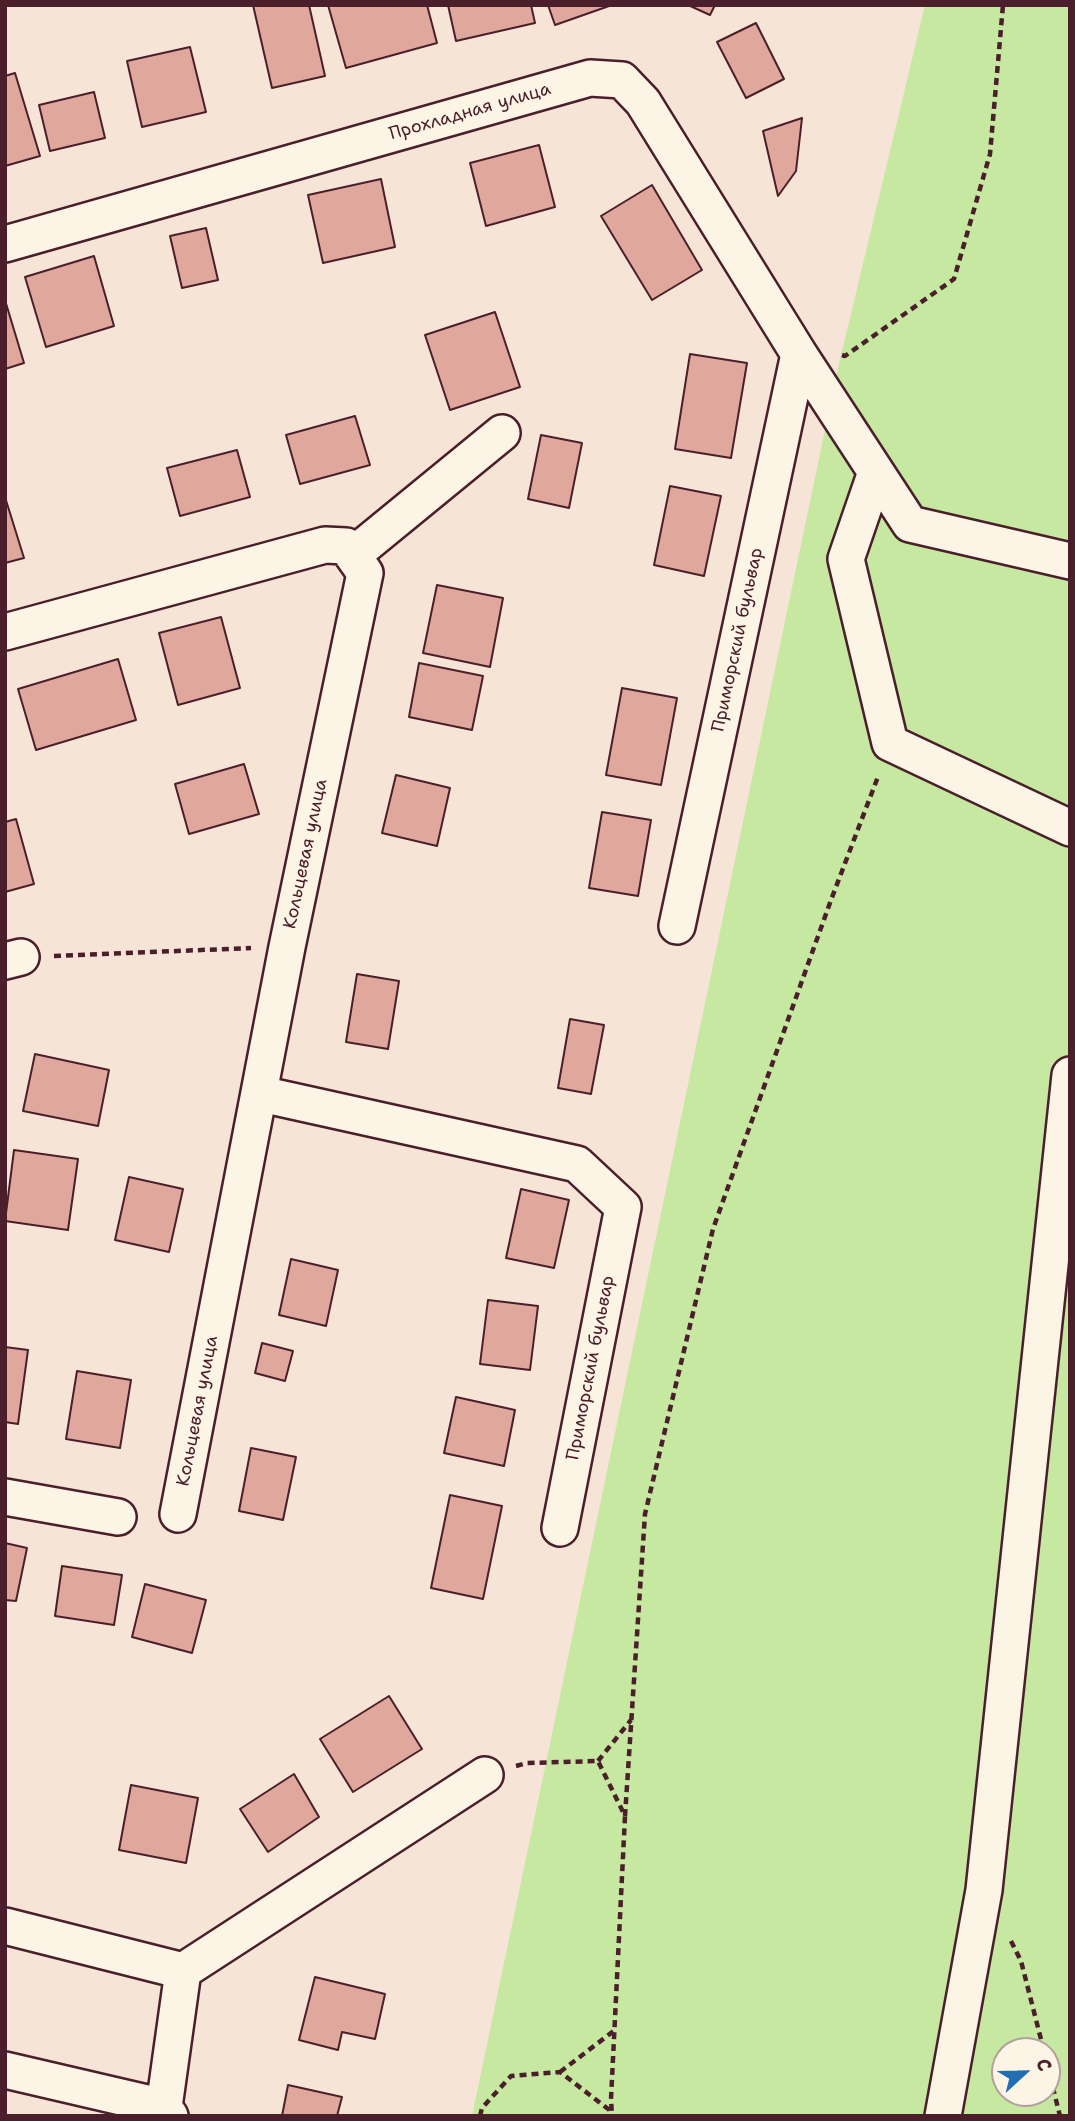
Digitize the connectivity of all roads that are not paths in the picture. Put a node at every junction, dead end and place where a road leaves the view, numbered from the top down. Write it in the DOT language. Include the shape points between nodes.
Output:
graph roads {
  1 [pos="5,244"];
  2 [pos="799,354"];
  3 [pos="502,433"];
  4 [pos="876,472"];
  5 [pos="353,555"];
  6 [pos="1070,561"];
  7 [pos="5,632"];
  8 [pos="1070,828"];
  9 [pos="677,926"];
  10 [pos="1070,1075"];
  11 [pos="261,1094"];
  12 [pos="5,1497"];
  13 [pos="178,1514"];
  14 [pos="118,1517"];
  15 [pos="560,1528"];
  16 [pos="485,1775"];
  17 [pos="5,1926"];
  18 [pos="183,1971"];
  19 [pos="5,2070"];
  20 [pos="167,2111"];
  21 [pos="943,2116"];
  1 -- 2 [label="street, Прохладная улица" via="590,78 622,80 643,102"];
  2 -- 4 [label="street, Прохладная улица"];
  2 -- 9 [label="street, Приморский бульвар"];
  3 -- 5 [label="street"];
  4 -- 6 [label="street, Прохладная улица" via="910,524"];
  4 -- 8 [label="street" via="846,559 890,743"];
  5 -- 7 [label="street" via="346,546 325,545"];
  5 -- 11 [label="street, Кольцевая улица" via="365,573"];
  10 -- 21 [label="street" via="984,1890"];
  11 -- 13 [label="street, Кольцевая улица"];
  11 -- 15 [label="street, Приморский бульвар" via="577,1164 623,1207"];
  12 -- 14 [label="street"];
  16 -- 18 [label="street"];
  17 -- 18 [label="street"];
  18 -- 20 [label="street"];
  19 -- 20 [label="street"];
}
